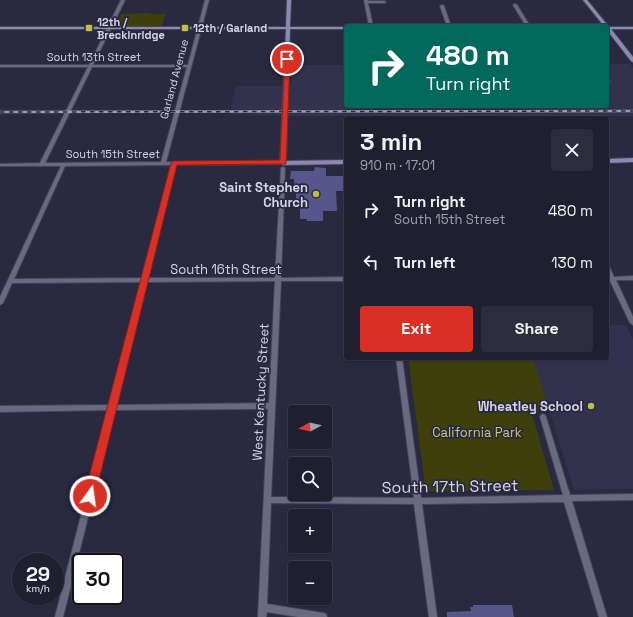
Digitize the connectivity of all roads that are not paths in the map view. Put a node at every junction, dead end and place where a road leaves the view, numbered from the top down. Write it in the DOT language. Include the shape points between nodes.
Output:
graph roads {
  1 [pos="123,0"];
  2 [pos="206,0"];
  3 [pos="290,0"];
  4 [pos="585,0"];
  5 [pos="366,1"];
  6 [pos="384,2"];
  7 [pos="515,5"];
  8 [pos="442,6"];
  9 [pos="371,24"];
  10 [pos="448,24"];
  11 [pos="527,24"];
  12 [pos="605,24"];
  13 [pos="609,27"];
  14 [pos="0,28"];
  15 [pos="109,28"];
  16 [pos="199,28"];
  17 [pos="288,28"];
  18 [pos="344,28"];
  19 [pos="633,28"];
  20 [pos="609,30"];
  21 [pos="633,60"];
  22 [pos="0,66"];
  23 [pos="90,66"];
  24 [pos="188,66"];
  25 [pos="633,160"];
  26 [pos="609,161"];
  27 [pos="344,162"];
  28 [pos="164,163"];
  29 [pos="174,163"];
  30 [pos="42,164"];
  31 [pos="64,164"];
  32 [pos="0,165"];
  33 [pos="283,165"];
  34 [pos="609,278"];
  35 [pos="633,278"];
  36 [pos="344,279"];
  37 [pos="278,280"];
  38 [pos="10,281"];
  39 [pos="144,281"];
  40 [pos="0,303"];
  41 [pos="633,323"];
  42 [pos="400,360"];
  43 [pos="272,406"];
  44 [pos="112,408"];
  45 [pos="0,409"];
  46 [pos="543,417"];
  47 [pos="633,497"];
  48 [pos="567,499"];
  49 [pos="268,500"];
  50 [pos="418,501"];
  51 [pos="263,607"];
  52 [pos="59,617"];
  53 [pos="262,617"];
  54 [pos="323,617"];
  55 [pos="433,617"];
  56 [pos="603,617"];
  1 -- 15 [label="street"];
  2 -- 16 [label="street, Garland Avenue"];
  3 -- 17 [label="street, West Kentucky Street"];
  4 -- 12 [label="street"];
  5 -- 6 [label="street"];
  5 -- 9 [label="street"];
  7 -- 11 [label="street"];
  8 -- 10 [label="street"];
  13 -- 19 [label="street"];
  14 -- 15 [label="street"];
  15 -- 16 [label="street"];
  15 -- 23 [label="street"];
  16 -- 17 [label="street"];
  16 -- 24 [label="street, Garland Avenue"];
  17 -- 18 [label="street"];
  17 -- 33 [label="street, West Kentucky Street"];
  20 -- 21 [label="street"];
  22 -- 23 [label="street, South 13th Street"];
  23 -- 24 [label="street, South 13th Street"];
  23 -- 30 [label="street"];
  24 -- 28 [label="street, Garland Avenue"];
  25 -- 26 [label="street"];
  27 -- 33 [label="street, South 15th Street"];
  28 -- 29 [label="street, South 15th Street"];
  28 -- 31 [label="street, South 15th Street"];
  29 -- 33 [label="street, South 15th Street"];
  29 -- 39 [label="street"];
  30 -- 31 [label="street, South 15th Street"];
  30 -- 32 [label="street, South 15th Street"];
  31 -- 38 [label="street"];
  33 -- 37 [label="street, West Kentucky Street"];
  34 -- 35 [label="street"];
  34 -- 41 [label="street"];
  36 -- 37 [label="street, South 16th Street"];
  37 -- 39 [label="street, South 16th Street"];
  37 -- 43 [label="street, West Kentucky Street"];
  38 -- 39 [label="street, South 16th Street"];
  38 -- 40 [label="street"];
  39 -- 44 [label="street"];
  42 -- 50 [label="street"];
  43 -- 44 [label="street"];
  43 -- 49 [label="street, West Kentucky Street"];
  44 -- 45 [label="street"];
  44 -- 52 [label="street"];
  46 -- 48 [label="street"];
  47 -- 48 [label="street, South 17th Street"];
  48 -- 50 [label="street, South 17th Street"];
  48 -- 56 [label="street"];
  49 -- 50 [label="street, South 17th Street"];
  49 -- 51 [label="street, West Kentucky Street"];
  50 -- 55 [label="street"];
  51 -- 53 [label="street, West Kentucky Street"];
  51 -- 54 [label="street"];
}
